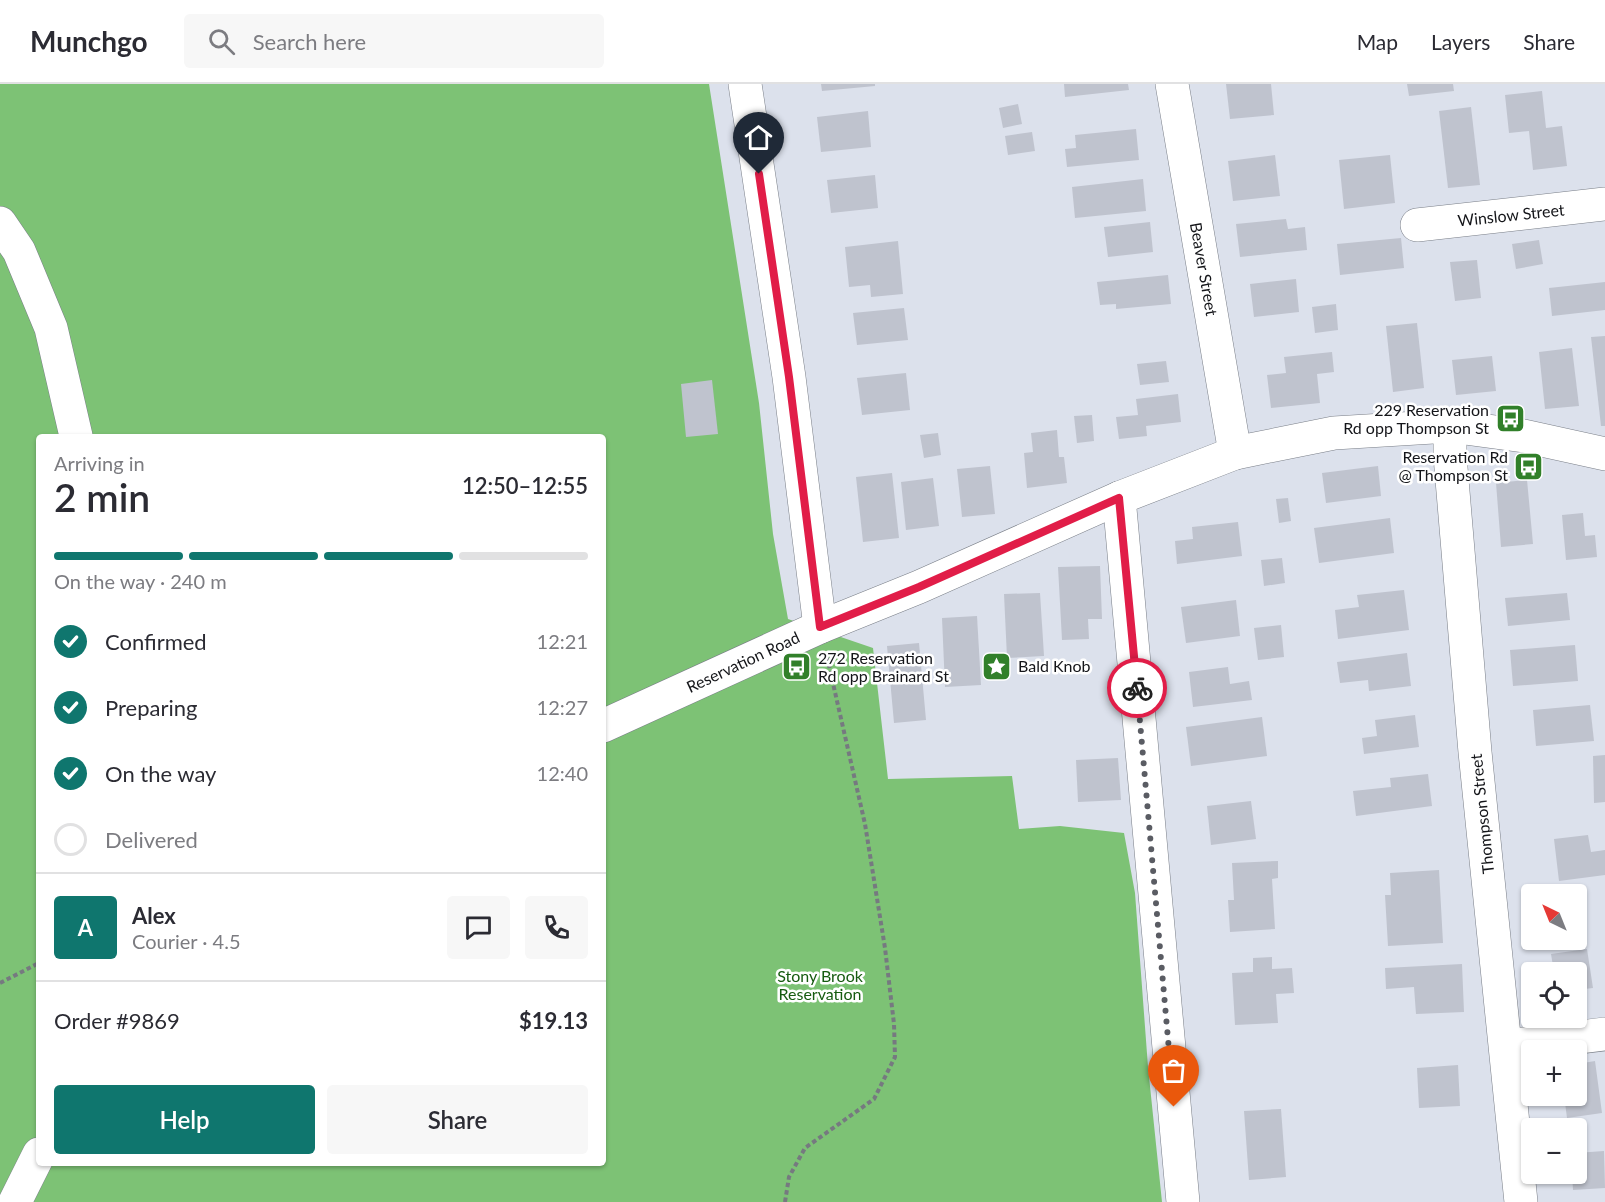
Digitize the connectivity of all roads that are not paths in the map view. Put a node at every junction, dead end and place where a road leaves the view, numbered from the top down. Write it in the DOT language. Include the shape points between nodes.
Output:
graph roads {
  1 [pos="745,84"];
  2 [pos="1173,84"];
  3 [pos="1605,204"];
  4 [pos="0,223"];
  5 [pos="1417,225"];
  6 [pos="1450,426"];
  7 [pos="76,434"];
  8 [pos="1235,453"];
  9 [pos="1605,454"];
  10 [pos="1119,498"];
  11 [pos="820,627"];
  12 [pos="606,725"];
  13 [pos="1605,1034"];
  14 [pos="1507,1046"];
  15 [pos="36,1160"];
  16 [pos="15,1202"];
  17 [pos="1183,1202"];
  18 [pos="1521,1202"];
  1 -- 11 [label="street" via="789,377"];
  2 -- 8 [label="street, Beaver Street"];
  3 -- 5 [label="street, Winslow Street"];
  4 -- 7 [label="street" via="18,251 51,328"];
  6 -- 8 [label="street, Reservation Road" via="1334,433"];
  6 -- 9 [label="street, Reservation Road" via="1524,436"];
  6 -- 14 [label="street, Thompson Street" via="1475,752"];
  8 -- 10 [label="street, Reservation Road"];
  10 -- 11 [label="street, Reservation Road"];
  10 -- 17 [label="street"];
  11 -- 12 [label="street, Reservation Road"];
  13 -- 14 [label="street"];
  14 -- 18 [label="street, Thompson Street"];
  15 -- 16 [label="street"];
}
